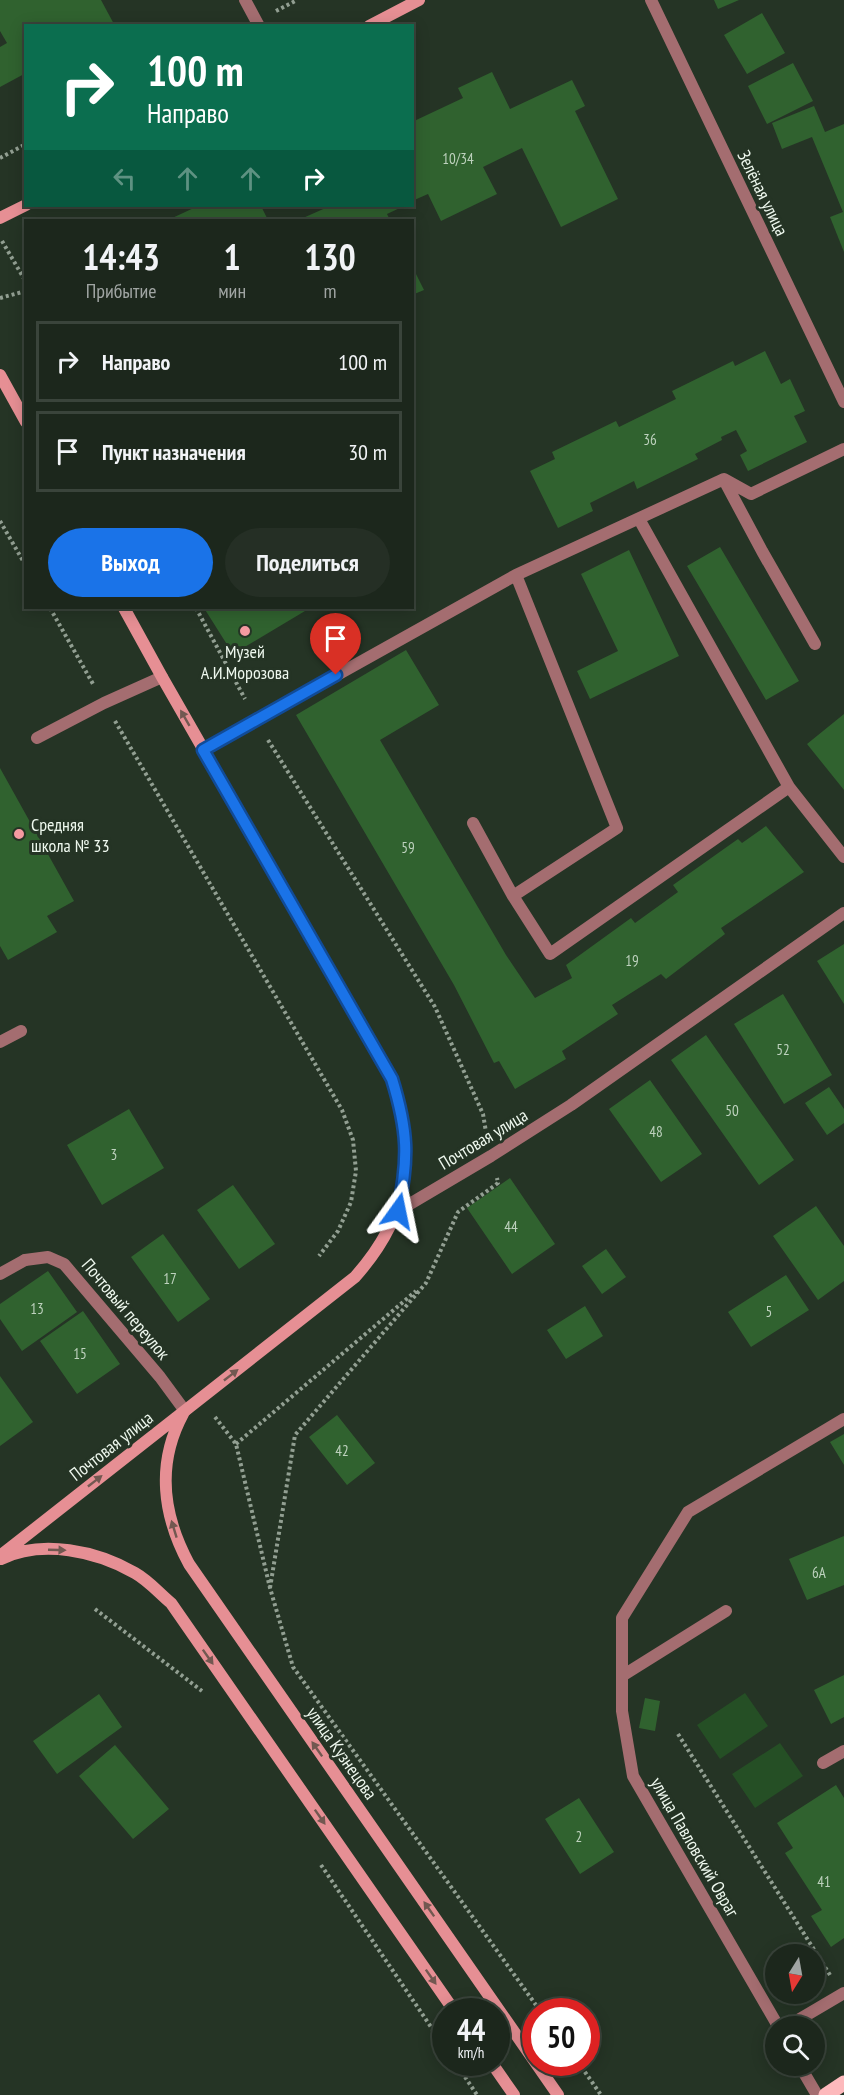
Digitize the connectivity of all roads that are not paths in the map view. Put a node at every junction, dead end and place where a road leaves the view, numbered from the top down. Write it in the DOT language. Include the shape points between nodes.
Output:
graph roads {
  1 [pos="245,0"];
  2 [pos="419,0"];
  3 [pos="651,0"];
  4 [pos="258,24"];
  5 [pos="373,24"];
  6 [pos="24,206"];
  7 [pos="0,218"];
  8 [pos="0,375"];
  9 [pos="844,402"];
  10 [pos="24,418"];
  11 [pos="844,449"];
  12 [pos="724,479"];
  13 [pos="639,519"];
  14 [pos="516,575"];
  15 [pos="125,609"];
  16 [pos="815,644"];
  17 [pos="162,677"];
  18 [pos="37,738"];
  19 [pos="203,750"];
  20 [pos="789,787"];
  21 [pos="473,823"];
  22 [pos="844,858"];
  23 [pos="513,896"];
  24 [pos="844,913"];
  25 [pos="21,1031"];
  26 [pos="0,1042"];
  27 [pos="398,1211"];
  28 [pos="0,1274"];
  29 [pos="185,1411"];
  30 [pos="844,1419"];
  31 [pos="0,1558"];
  32 [pos="726,1611"];
  33 [pos="622,1676"];
  34 [pos="844,1751"];
  35 [pos="823,1763"];
  36 [pos="843,1993"];
  37 [pos="445,1998"];
  38 [pos="772,2016"];
  39 [pos="805,2016"];
  40 [pos="501,2076"];
  41 [pos="806,2076"];
  42 [pos="844,2083"];
  43 [pos="514,2095"];
  44 [pos="558,2095"];
  45 [pos="818,2095"];
  46 [pos="826,2095"];
  1 -- 4 [label="street"];
  2 -- 5 [label="main road"];
  3 -- 9 [label="street, Зелёная улица"];
  6 -- 7 [label="main road"];
  8 -- 10 [label="main road"];
  11 -- 12 [label="street" via="751,494"];
  12 -- 13 [label="street"];
  12 -- 16 [label="street"];
  13 -- 14 [label="street"];
  13 -- 20 [label="street"];
  14 -- 19 [label="street"];
  14 -- 23 [label="street" via="617,828"];
  15 -- 17 [label="main road"];
  17 -- 18 [label="street"];
  19 -- 17 [label="main road, one-way"];
  19 -- 27 [label="main road" via="392,1079 402,1111 406,1144 405,1178"];
  20 -- 22 [label="street"];
  20 -- 23 [label="street" via="550,954"];
  21 -- 23 [label="street"];
  24 -- 27 [label="street, Почтовая улица" via="571,1105"];
  25 -- 26 [label="street"];
  29 -- 27 [label="main road, Почтовая улица, one-way" via="355,1277 373,1258"];
  28 -- 29 [label="street, Почтовый переулок" via="25,1260 48,1257 64,1264"];
  31 -- 29 [label="main road, Почтовая улица, one-way"];
  44 -- 29 [label="main road, улица Кузнецова, one-way" via="189,1564 174,1529 166,1491 168,1452"];
  30 -- 33 [label="street, улица Павловский Овраг" via="688,1512 622,1618"];
  31 -- 37 [label="main road, one-way" via="30,1551 74,1551 117,1563 155,1587 171,1603"];
  32 -- 33 [label="street"];
  33 -- 38 [label="street, улица Павловский Овраг" via="622,1711 633,1776"];
  34 -- 35 [label="street"];
  36 -- 39 [label="street"];
  40 -- 43 [label="main road"];
  41 -- 45 [label="street"];
  42 -- 46 [label="main road"];
}
